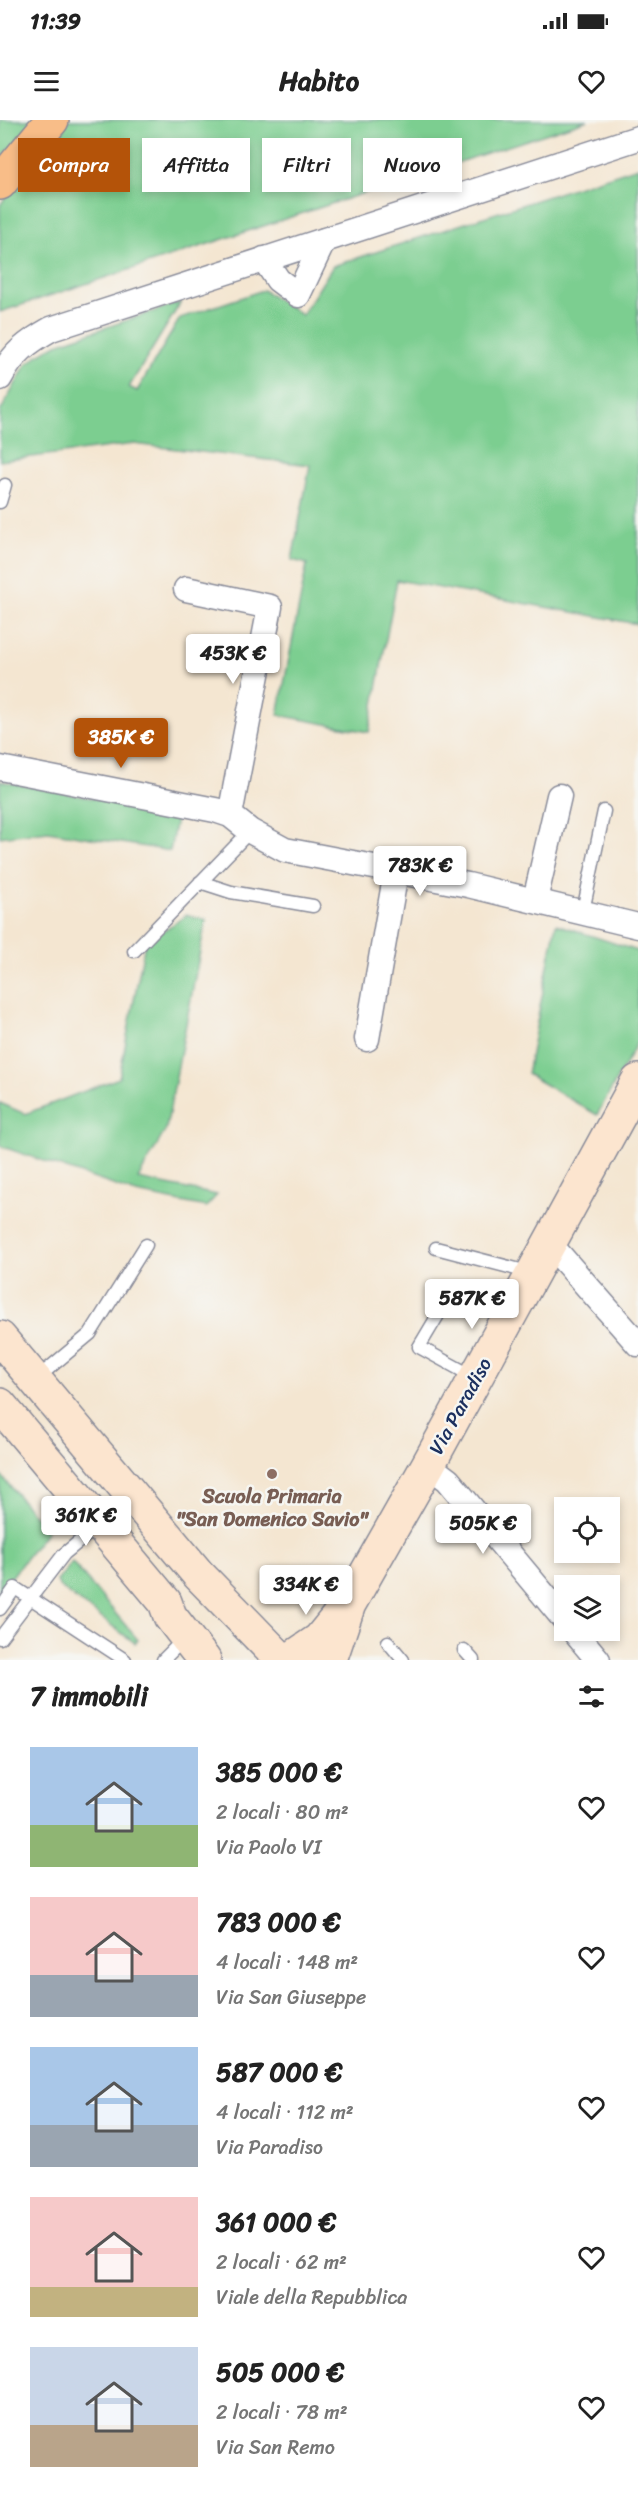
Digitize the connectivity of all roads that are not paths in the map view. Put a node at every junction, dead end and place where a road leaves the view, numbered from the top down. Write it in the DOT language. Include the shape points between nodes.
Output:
graph roads {
  1 [pos="52,120"];
  2 [pos="638,138"];
  3 [pos="0,183"];
  4 [pos="324,240"];
  5 [pos="264,259"];
  6 [pos="0,378"];
  7 [pos="5,486"];
  8 [pos="0,502"];
  9 [pos="186,589"];
  10 [pos="0,768"];
  11 [pos="559,795"];
  12 [pos="604,811"];
  13 [pos="230,815"];
  14 [pos="250,831"];
  15 [pos="396,872"];
  16 [pos="200,882"];
  17 [pos="535,900"];
  18 [pos="313,906"];
  19 [pos="583,911"];
  20 [pos="638,926"];
  21 [pos="134,951"];
  22 [pos="367,1039"];
  23 [pos="638,1081"];
  24 [pos="549,1243"];
  25 [pos="146,1245"];
  26 [pos="436,1248"];
  27 [pos="533,1274"];
  28 [pos="450,1295"];
  29 [pos="0,1338"];
  30 [pos="638,1344"];
  31 [pos="475,1378"];
  32 [pos="35,1380"];
  33 [pos="0,1405"];
  34 [pos="428,1465"];
  35 [pos="100,1524"];
  36 [pos="30,1598"];
  37 [pos="349,1604"];
  38 [pos="554,1607"];
  39 [pos="0,1609"];
  40 [pos="0,1638"];
  41 [pos="582,1641"];
  42 [pos="388,1642"];
  43 [pos="464,1650"];
  44 [pos="184,1653"];
  45 [pos="280,1658"];
  46 [pos="125,1660"];
  47 [pos="330,1660"];
  48 [pos="403,1660"];
  49 [pos="473,1660"];
  50 [pos="598,1660"];
  1 -- 3 [label="highway"];
  2 -- 4 [label="street"];
  4 -- 5 [label="street"];
  4 -- 5 [label="street" via="298,295 278,280"];
  5 -- 6 [label="street" via="51,329 26,343"];
  7 -- 8 [label="lane"];
  9 -- 13 [label="street" via="270,607"];
  10 -- 13 [label="street"];
  11 -- 17 [label="street"];
  12 -- 19 [label="lane"];
  13 -- 14 [label="street"];
  14 -- 15 [label="street" via="285,850"];
  14 -- 16 [label="lane"];
  15 -- 17 [label="street"];
  15 -- 22 [label="street"];
  16 -- 18 [label="lane" via="231,892"];
  16 -- 21 [label="lane"];
  17 -- 19 [label="street"];
  19 -- 20 [label="street"];
  23 -- 24 [label="street, Via Paradiso"];
  24 -- 27 [label="street, Via Paradiso"];
  24 -- 30 [label="street"];
  25 -- 32 [label="lane" via="90,1334"];
  26 -- 27 [label="lane"];
  27 -- 31 [label="street, Via Paradiso"];
  28 -- 31 [label="lane" via="419,1347"];
  29 -- 32 [label="street"];
  31 -- 34 [label="street, Via Paradiso"];
  32 -- 45 [label="street" via="198,1574"];
  33 -- 35 [label="street"];
  34 -- 37 [label="street, Via Paradiso"];
  34 -- 38 [label="street" via="448,1480"];
  35 -- 36 [label="lane" via="64,1554"];
  35 -- 44 [label="street" via="165,1602"];
  36 -- 39 [label="lane" via="15,1588"];
  36 -- 40 [label="lane"];
  36 -- 46 [label="lane"];
  37 -- 45 [label="street, Via Paradiso" via="319,1640"];
  37 -- 47 [label="street, Via Paradiso"];
  41 -- 50 [label="street"];
  42 -- 48 [label="lane"];
  43 -- 49 [label="lane"];
}
